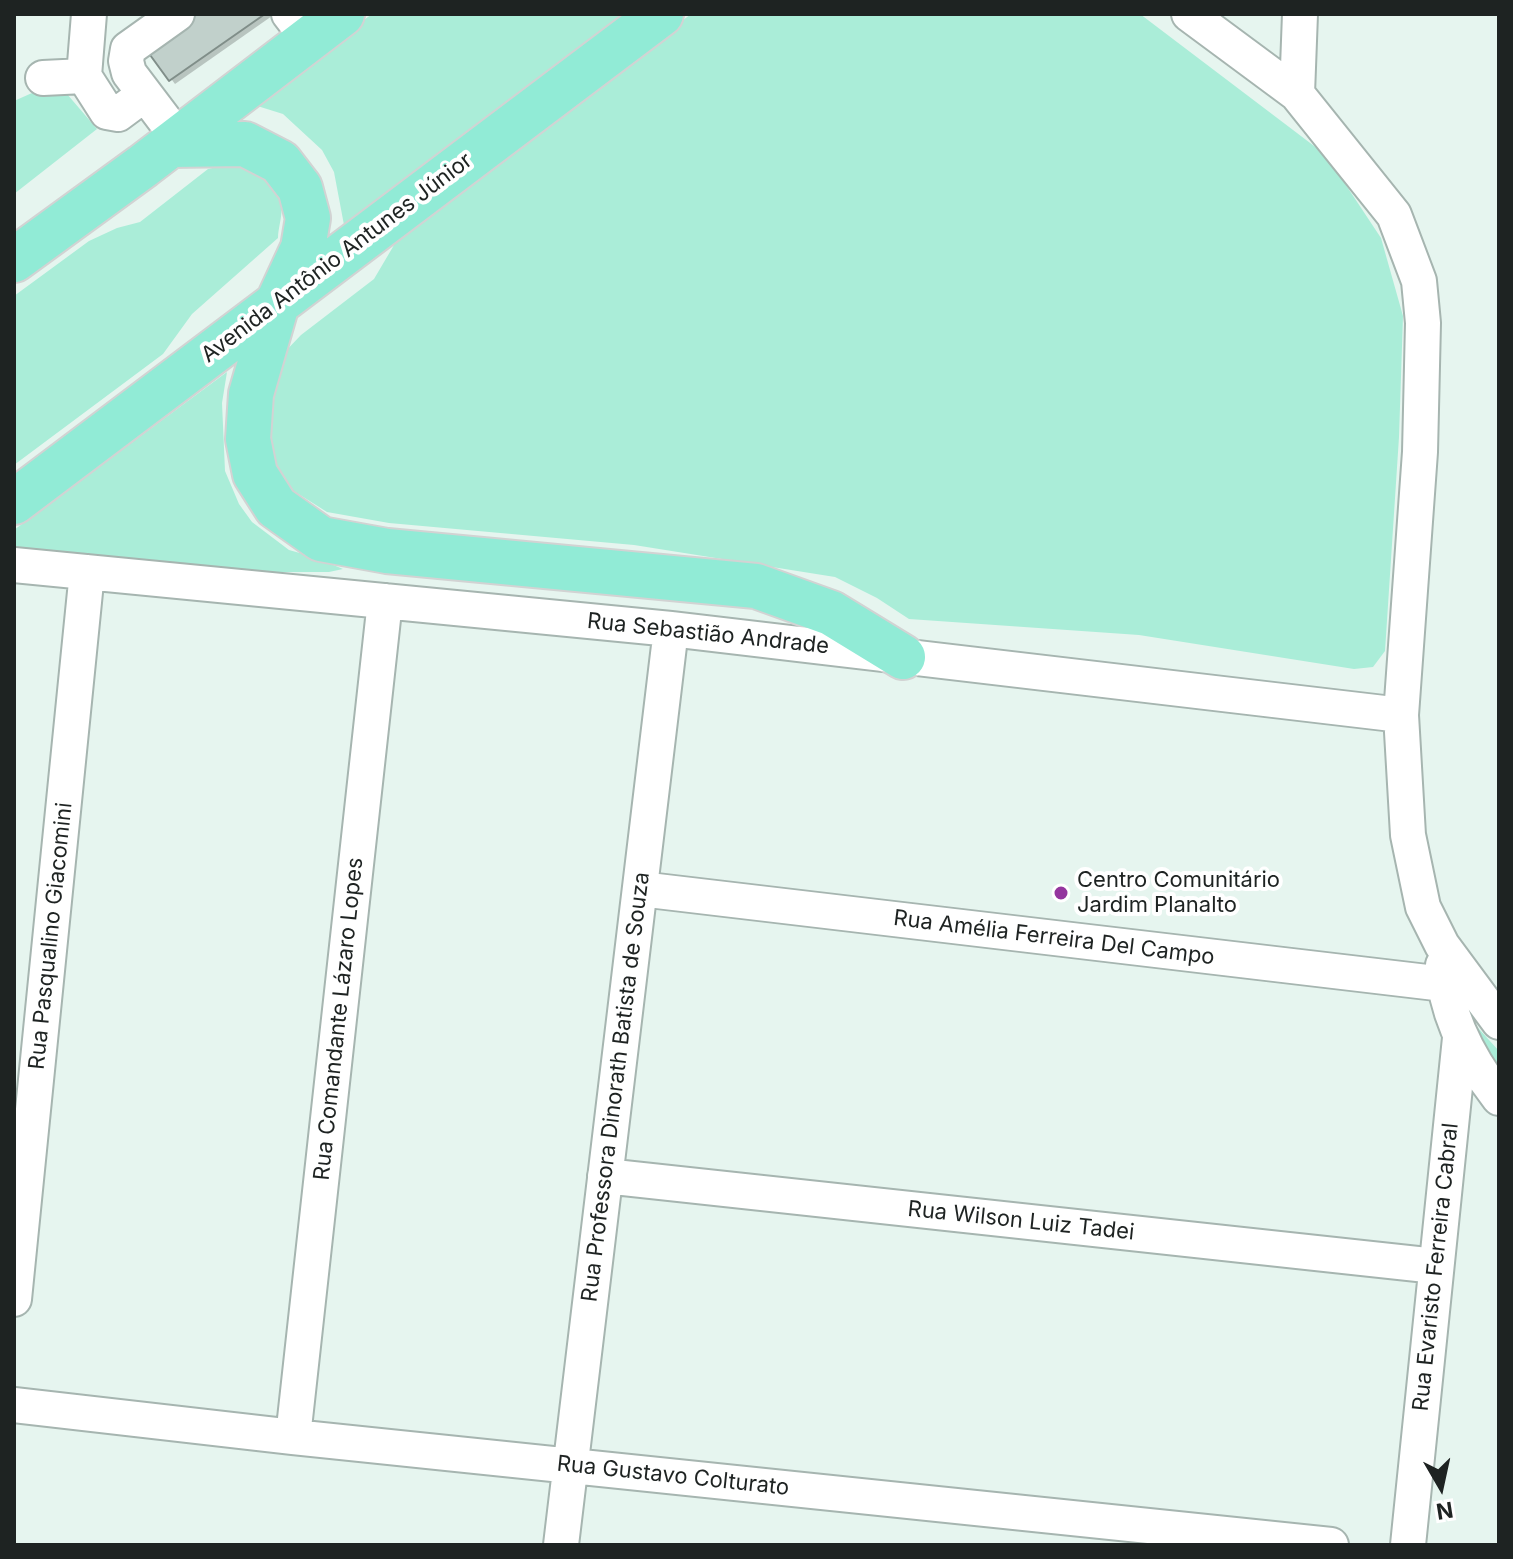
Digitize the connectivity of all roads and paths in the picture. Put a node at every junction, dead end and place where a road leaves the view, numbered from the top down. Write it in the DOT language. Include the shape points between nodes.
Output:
graph roads {
  1 [pos="89,14"];
  2 [pos="177,14"];
  3 [pos="661,14"];
  4 [pos="1189,14"];
  5 [pos="1300,14"];
  6 [pos="313,23"];
  7 [pos="84,76"];
  8 [pos="43,78"];
  9 [pos="145,94"];
  10 [pos="1297,94"];
  11 [pos="175,142"];
  12 [pos="14,260"];
  13 [pos="277,304"];
  14 [pos="14,502"];
  15 [pos="14,565"];
  16 [pos="87,572"];
  17 [pos="385,601"];
  18 [pos="671,629"];
  19 [pos="903,657"];
  20 [pos="1401,715"];
  21 [pos="640,889"];
  22 [pos="1456,983"];
  23 [pos="1499,1022"];
  24 [pos="1460,1038"];
  25 [pos="1499,1098"];
  26 [pos="605,1176"];
  27 [pos="1436,1266"];
  28 [pos="14,1299"];
  29 [pos="14,1405"];
  30 [pos="293,1437"];
  31 [pos="570,1466"];
  32 [pos="561,1545"];
  33 [pos="1331,1545"];
  34 [pos="1408,1545"];
  1 -- 7 [label="street"];
  2 -- 9 [label="street" via="128,49 129,73"];
  3 -- 13 [label="main road, Avenida Antônio Antunes Júnior"];
  4 -- 10 [label="street"];
  5 -- 10 [label="street"];
  6 -- 11 [label="main road"];
  7 -- 8 [label="street"];
  7 -- 9 [label="street" via="112,114"];
  9 -- 11 [label="street"];
  10 -- 20 [label="street" via="1394,215 1419,281 1420,452"];
  11 -- 12 [label="main road"];
  11 -- 13 [label="main road" via="245,144 280,162 300,188 308,218 303,248"];
  13 -- 14 [label="main road, Avenida Antônio Antunes Júnior"];
  13 -- 19 [label="main road" via="251,394 248,439 255,474 276,507 321,539 387,551 756,586 831,613"];
  15 -- 16 [label="street, Rua Sebastião Andrade"];
  16 -- 17 [label="street, Rua Sebastião Andrade"];
  16 -- 28 [label="street, Rua Pasqualino Giacomini"];
  17 -- 18 [label="street, Rua Sebastião Andrade"];
  17 -- 30 [label="street, Rua Comandante Lázaro Lopes"];
  18 -- 19 [label="street, Rua Sebastião Andrade"];
  18 -- 21 [label="street, Rua Professora Dinorath Batista de Souza"];
  19 -- 20 [label="street, Rua Sebastião Andrade"];
  20 -- 22 [label="street" via="1408,835 1423,907"];
  21 -- 22 [label="street, Rua Amélia Ferreira Del Campo"];
  21 -- 26 [label="street, Rua Professora Dinorath Batista de Souza"];
  22 -- 23 [label="street"];
  22 -- 24 [label="street"];
  24 -- 25 [label="street"];
  24 -- 27 [label="street, Rua Evaristo Ferreira Cabral"];
  26 -- 27 [label="street, Rua Wilson Luiz Tadei"];
  26 -- 31 [label="street, Rua Professora Dinorath Batista de Souza"];
  27 -- 34 [label="street, Rua Evaristo Ferreira Cabral"];
  29 -- 30 [label="street, Rua Gustavo Colturato"];
  30 -- 31 [label="street, Rua Gustavo Colturato"];
  31 -- 32 [label="street, Rua Professora Dinorath Batista de Souza"];
  31 -- 33 [label="street, Rua Gustavo Colturato"];
}
